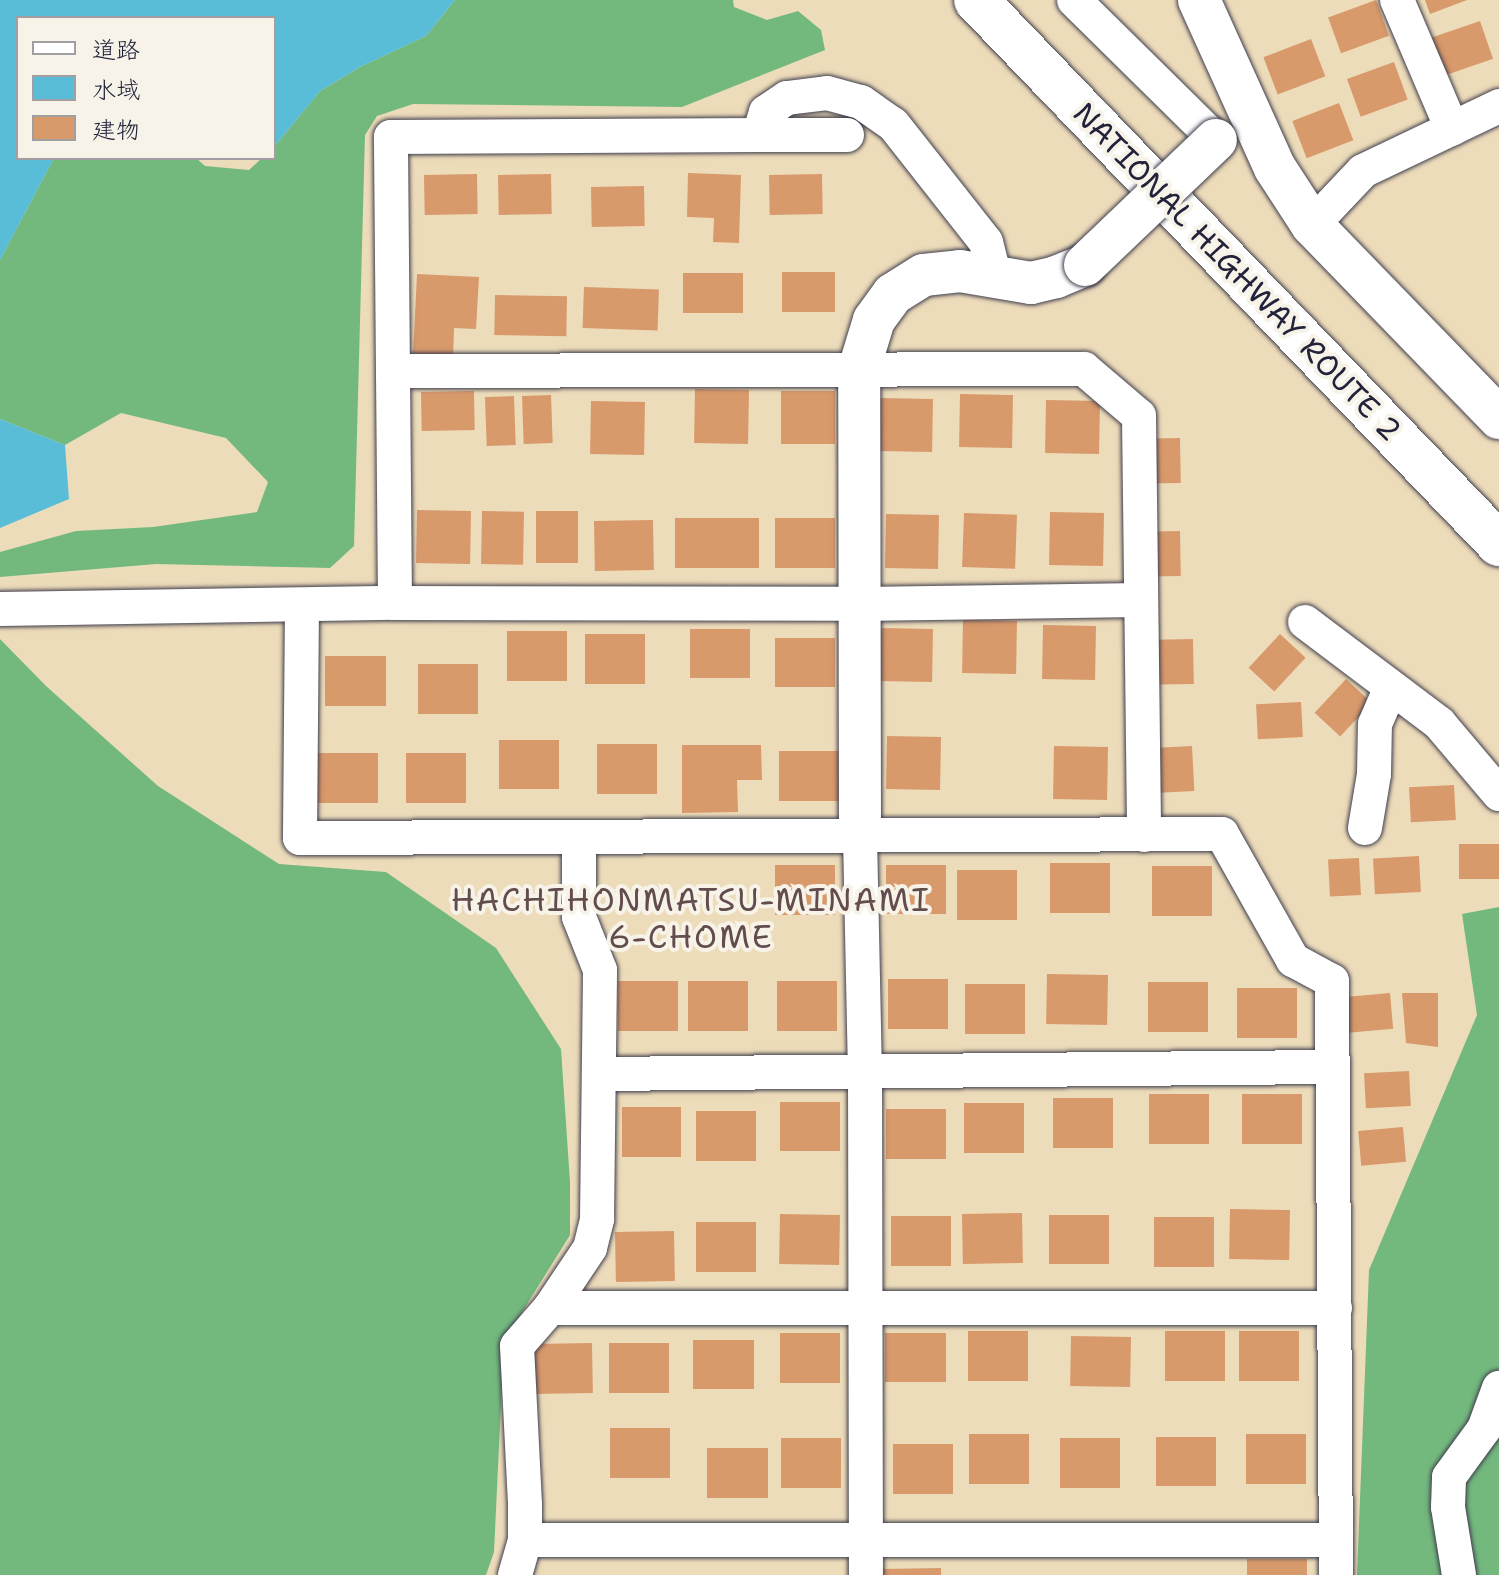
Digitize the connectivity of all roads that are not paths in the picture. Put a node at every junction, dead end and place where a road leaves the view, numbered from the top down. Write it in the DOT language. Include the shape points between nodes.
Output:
graph roads {
  1 [pos="1074,0"];
  2 [pos="1199,0"];
  3 [pos="1397,0"];
  4 [pos="977,1"];
  5 [pos="1499,106"];
  6 [pos="1250,113"];
  7 [pos="1452,129"];
  8 [pos="759,135"];
  9 [pos="847,135"];
  10 [pos="1216,140"];
  11 [pos="1312,225"];
  12 [pos="995,277"];
  13 [pos="859,369"];
  14 [pos="393,371"];
  15 [pos="1376,418"];
  16 [pos="1499,418"];
  17 [pos="1499,544"];
  18 [pos="1499,570"];
  19 [pos="1141,600"];
  20 [pos="395,603"];
  21 [pos="859,604"];
  22 [pos="302,605"];
  23 [pos="0,609"];
  24 [pos="1305,622"];
  25 [pos="1391,687"];
  26 [pos="1499,794"];
  27 [pos="1365,828"];
  28 [pos="1144,835"];
  29 [pos="860,836"];
  30 [pos="579,838"];
  31 [pos="1333,1067"];
  32 [pos="865,1070"];
  33 [pos="599,1074"];
  34 [pos="864,1307"];
  35 [pos="550,1308"];
  36 [pos="1335,1308"];
  37 [pos="1499,1388"];
  38 [pos="866,1539"];
  39 [pos="525,1540"];
  40 [pos="1335,1540"];
  41 [pos="515,1575"];
  42 [pos="866,1575"];
  43 [pos="1336,1575"];
  44 [pos="1459,1575"];
  1 -- 10 [label="street"];
  2 -- 6 [label="street"];
  3 -- 7 [label="street"];
  4 -- 15 [label="highway, NATIONAL HIGHWAY ROUTE 2"];
  5 -- 7 [label="street"];
  6 -- 10 [label="street"];
  6 -- 11 [label="street" via="1275,168"];
  7 -- 11 [label="street" via="1363,171"];
  8 -- 9 [label="street"];
  8 -- 12 [label="street" via="766,112 787,98 827,93 861,102 893,124 986,242"];
  8 -- 14 [label="street" via="391,137"];
  10 -- 12 [label="street, bridge" via="1085,265 1031,283"];
  11 -- 16 [label="street"];
  12 -- 13 [label="street" via="960,271 924,275 893,294 874,320"];
  13 -- 14 [label="street"];
  13 -- 19 [label="street" via="1084,369 1139,416"];
  13 -- 21 [label="street"];
  14 -- 20 [label="street"];
  15 -- 17 [label="highway, NATIONAL HIGHWAY ROUTE 2"];
  15 -- 18 [label="highway"];
  19 -- 21 [label="street"];
  19 -- 28 [label="street"];
  20 -- 21 [label="street"];
  20 -- 22 [label="street"];
  21 -- 29 [label="street"];
  22 -- 23 [label="street"];
  22 -- 30 [label="street" via="300,838"];
  24 -- 25 [label="street"];
  25 -- 26 [label="street" via="1439,723"];
  25 -- 27 [label="street" via="1375,724"];
  28 -- 29 [label="street"];
  28 -- 31 [label="street" via="1222,834 1293,960 1332,981"];
  29 -- 30 [label="street"];
  29 -- 32 [label="street"];
  30 -- 33 [label="street" via="579,917 600,970"];
  31 -- 32 [label="street"];
  31 -- 36 [label="street"];
  32 -- 33 [label="street"];
  32 -- 34 [label="street"];
  33 -- 35 [label="street" via="597,1219 590,1248"];
  34 -- 35 [label="street"];
  34 -- 36 [label="street"];
  34 -- 38 [label="street"];
  35 -- 39 [label="street" via="517,1346"];
  36 -- 40 [label="street"];
  37 -- 44 [label="street" via="1484,1429 1449,1477 1448,1507"];
  38 -- 39 [label="street"];
  38 -- 40 [label="street"];
  38 -- 42 [label="street"];
  39 -- 41 [label="street"];
  40 -- 43 [label="street"];
}
